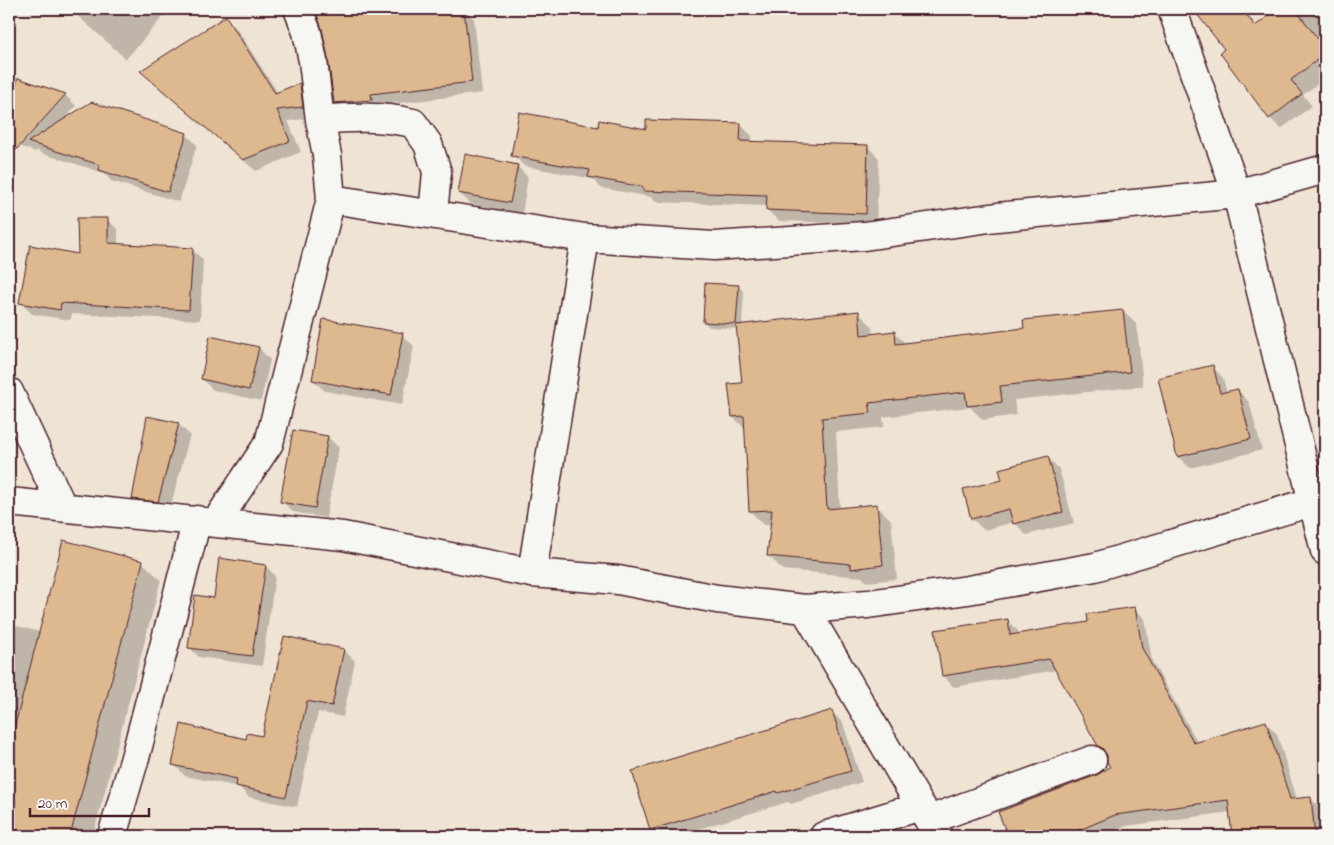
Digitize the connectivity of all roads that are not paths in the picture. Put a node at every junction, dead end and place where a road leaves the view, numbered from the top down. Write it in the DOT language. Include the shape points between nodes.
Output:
graph roads {
  1 [pos="298,9"];
  2 [pos="1172,9"];
  3 [pos="320,120"];
  4 [pos="1325,169"];
  5 [pos="1238,194"];
  6 [pos="330,199"];
  7 [pos="433,214"];
  8 [pos="585,238"];
  9 [pos="9,392"];
  10 [pos="1320,500"];
  11 [pos="9,502"];
  12 [pos="62,506"];
  13 [pos="206,521"];
  14 [pos="1325,551"];
  15 [pos="532,573"];
  16 [pos="805,609"];
  17 [pos="1092,760"];
  18 [pos="929,821"];
  19 [pos="112,836"];
  20 [pos="824,836"];
  1 -- 3 [label="street" via="313,61"];
  2 -- 5 [label="street"];
  3 -- 6 [label="street" via="327,155"];
  3 -- 7 [label="street" via="362,117 413,123 428,144 437,172"];
  4 -- 5 [label="street"];
  5 -- 8 [label="street" via="997,217 864,236 714,246"];
  5 -- 10 [label="street"];
  6 -- 7 [label="street"];
  6 -- 13 [label="street" via="269,444"];
  7 -- 8 [label="street"];
  8 -- 15 [label="street"];
  9 -- 12 [label="street"];
  10 -- 14 [label="street"];
  10 -- 16 [label="street" via="1095,567 968,590"];
  11 -- 12 [label="street"];
  12 -- 13 [label="street"];
  13 -- 15 [label="street" via="343,536"];
  13 -- 19 [label="street"];
  15 -- 16 [label="street" via="618,580 718,599"];
  16 -- 18 [label="street"];
  17 -- 18 [label="street"];
  18 -- 20 [label="street"];
}
